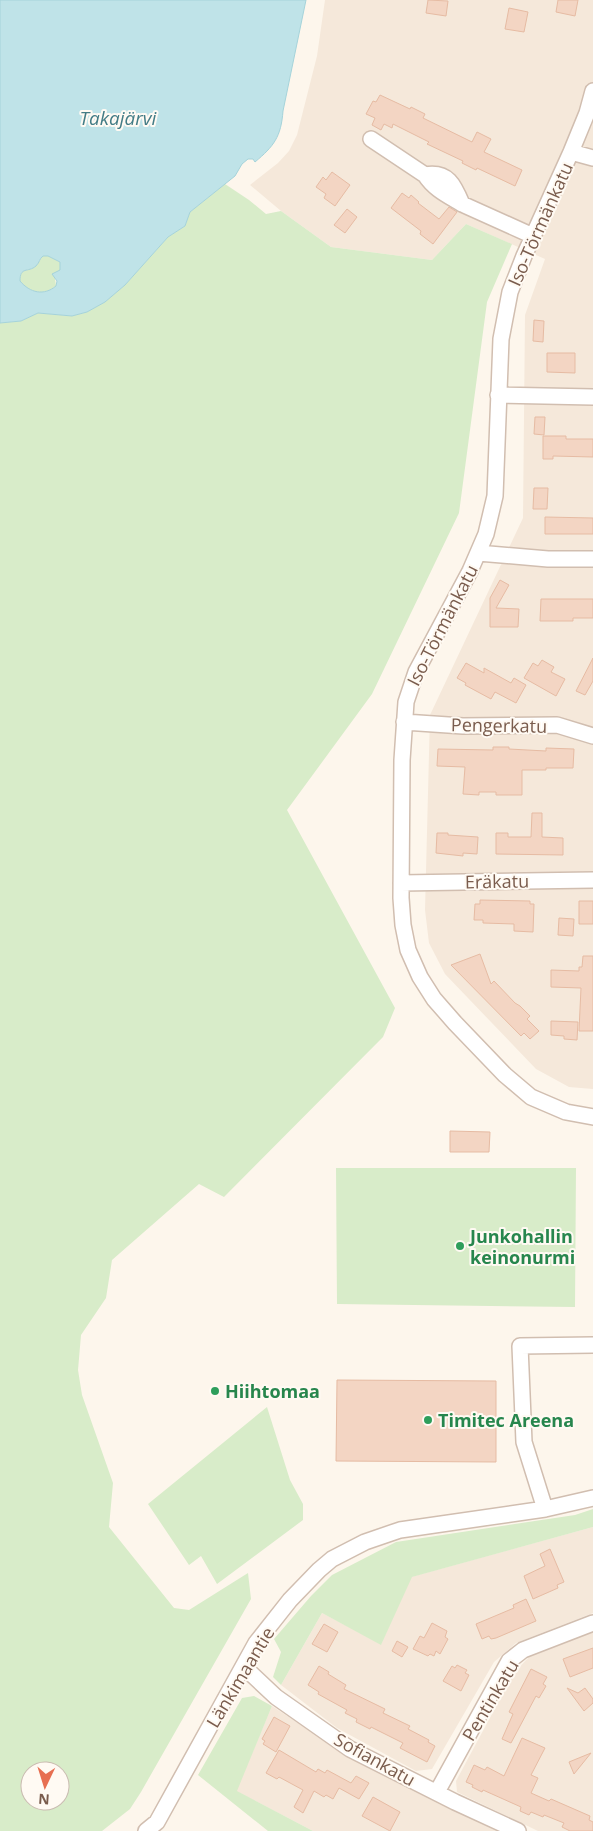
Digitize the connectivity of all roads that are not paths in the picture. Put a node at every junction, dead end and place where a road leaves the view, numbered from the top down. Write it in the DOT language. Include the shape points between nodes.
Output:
graph roads {
  1 [pos="593,91"];
  2 [pos="371,139"];
  3 [pos="571,152"];
  4 [pos="593,158"];
  5 [pos="533,236"];
  6 [pos="498,396"];
  7 [pos="593,397"];
  8 [pos="478,554"];
  9 [pos="593,559"];
  10 [pos="404,722"];
  11 [pos="593,736"];
  12 [pos="593,880"];
  13 [pos="401,883"];
  14 [pos="593,1117"];
  15 [pos="593,1345"];
  16 [pos="593,1498"];
  17 [pos="545,1509"];
  18 [pos="593,1622"];
  19 [pos="244,1667"];
  20 [pos="437,1792"];
  21 [pos="146,1831"];
  22 [pos="518,1831"];
  1 -- 3 [label="street, Iso-Törmänkatu"];
  2 -- 5 [label="street" via="425,175 444,176 454,186 462,204"];
  3 -- 4 [label="street"];
  3 -- 5 [label="street, Iso-Törmänkatu"];
  5 -- 6 [label="street, Iso-Törmänkatu" via="510,292 503,323"];
  6 -- 7 [label="street"];
  6 -- 8 [label="street, Iso-Törmänkatu" via="495,496"];
  8 -- 9 [label="street"];
  8 -- 10 [label="street, Iso-Törmänkatu" via="416,672 406,702"];
  10 -- 11 [label="street, Pengerkatu" via="463,726 557,725"];
  10 -- 13 [label="street, Iso-Törmänkatu"];
  12 -- 13 [label="street, Eräkatu"];
  13 -- 14 [label="street, Iso-Törmänkatu" via="408,950 434,999 505,1075 531,1097 566,1112"];
  15 -- 17 [label="street" via="520,1346 524,1442"];
  16 -- 17 [label="street, Länkimaantie"];
  17 -- 19 [label="street, Länkimaantie" via="400,1530 332,1558 290,1600 256,1644"];
  18 -- 20 [label="street, Pentinkatu" via="523,1650 508,1661"];
  19 -- 20 [label="street, Sofiankatu" via="276,1697 350,1749"];
  19 -- 21 [label="street, Länkimaantie" via="157,1822"];
  20 -- 22 [label="street, Sofiankatu"];
}
